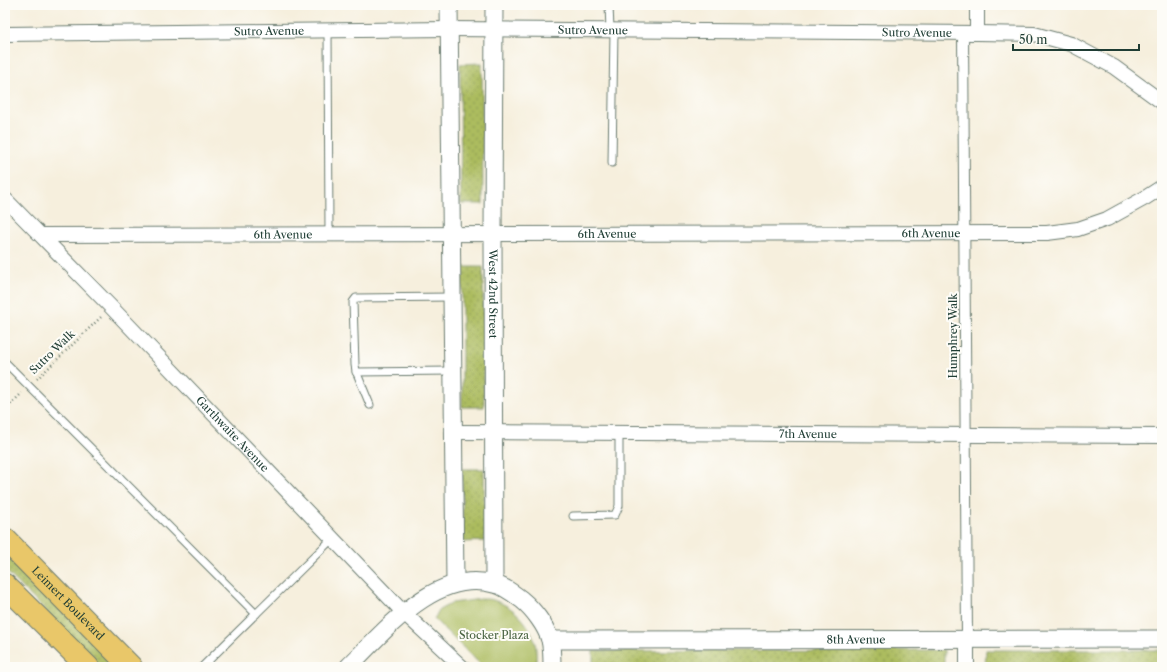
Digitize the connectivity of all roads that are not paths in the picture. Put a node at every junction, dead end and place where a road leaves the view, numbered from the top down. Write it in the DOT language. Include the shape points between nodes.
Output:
graph roads {
  1 [pos="449,5"];
  2 [pos="494,5"];
  3 [pos="609,5"];
  4 [pos="977,5"];
  5 [pos="449,29"];
  6 [pos="494,29"];
  7 [pos="328,30"];
  8 [pos="612,30"];
  9 [pos="970,33"];
  10 [pos="5,34"];
  11 [pos="1162,102"];
  12 [pos="612,163"];
  13 [pos="1162,187"];
  14 [pos="5,198"];
  15 [pos="964,233"];
  16 [pos="450,234"];
  17 [pos="493,234"];
  18 [pos="41,235"];
  19 [pos="329,235"];
  20 [pos="451,297"];
  21 [pos="5,362"];
  22 [pos="453,371"];
  23 [pos="356,372"];
  24 [pos="370,405"];
  25 [pos="454,432"];
  26 [pos="494,433"];
  27 [pos="619,433"];
  28 [pos="965,435"];
  29 [pos="1162,436"];
  30 [pos="573,516"];
  31 [pos="333,538"];
  32 [pos="5,539"];
  33 [pos="455,584"];
  34 [pos="494,584"];
  35 [pos="5,585"];
  36 [pos="403,612"];
  37 [pos="256,614"];
  38 [pos="967,639"];
  39 [pos="1162,639"];
  40 [pos="550,640"];
  41 [pos="88,667"];
  42 [pos="131,667"];
  43 [pos="202,667"];
  44 [pos="348,667"];
  45 [pos="462,667"];
  46 [pos="552,667"];
  47 [pos="967,667"];
  1 -- 5 [label="street"];
  2 -- 6 [label="street, West 42nd Street"];
  3 -- 8 [label="lane"];
  4 -- 9 [label="street"];
  5 -- 6 [label="street, Sutro Avenue"];
  5 -- 7 [label="street, Sutro Avenue"];
  5 -- 16 [label="street"];
  6 -- 8 [label="street, Sutro Avenue"];
  6 -- 17 [label="street, West 42nd Street"];
  7 -- 10 [label="street, Sutro Avenue"];
  7 -- 19 [label="lane"];
  8 -- 9 [label="street, Sutro Avenue"];
  8 -- 12 [label="lane"];
  9 -- 11 [label="street, Sutro Avenue" via="1034,34 1071,44 1114,67"];
  9 -- 15 [label="street, Humphrey Walk"];
  13 -- 15 [label="street, 6th Avenue" via="1108,219 1078,229 1047,233"];
  14 -- 18 [label="street, Garthwaite Avenue"];
  15 -- 17 [label="street, 6th Avenue"];
  15 -- 28 [label="street, Humphrey Walk"];
  16 -- 17 [label="street, 6th Avenue"];
  16 -- 19 [label="street, 6th Avenue"];
  16 -- 20 [label="street"];
  17 -- 26 [label="street, West 42nd Street"];
  18 -- 19 [label="street, 6th Avenue"];
  18 -- 31 [label="street, Garthwaite Avenue"];
  20 -- 22 [label="street"];
  20 -- 23 [label="lane" via="356,298 353,302"];
  21 -- 37 [label="lane"];
  22 -- 23 [label="lane"];
  22 -- 25 [label="street"];
  23 -- 24 [label="lane"];
  25 -- 26 [label="street, 7th Avenue"];
  25 -- 33 [label="street"];
  26 -- 27 [label="street, 7th Avenue"];
  26 -- 34 [label="street, West 42nd Street"];
  27 -- 28 [label="street, 7th Avenue"];
  27 -- 30 [label="lane" via="619,506 615,515"];
  28 -- 29 [label="street, 7th Avenue"];
  28 -- 38 [label="street, Humphrey Walk"];
  31 -- 36 [label="street, Garthwaite Avenue"];
  31 -- 37 [label="lane"];
  32 -- 42 [label="main road, Leimert Boulevard"];
  33 -- 34 [label="street" via="474,581"];
  33 -- 36 [label="street"];
  34 -- 40 [label="street" via="513,593 528,605 540,620"];
  35 -- 41 [label="main road"];
  36 -- 44 [label="street"];
  36 -- 45 [label="street, Garthwaite Avenue"];
  37 -- 43 [label="lane"];
  38 -- 39 [label="street, 8th Avenue"];
  38 -- 40 [label="street, 8th Avenue"];
  38 -- 47 [label="street"];
  40 -- 46 [label="street"];
}
